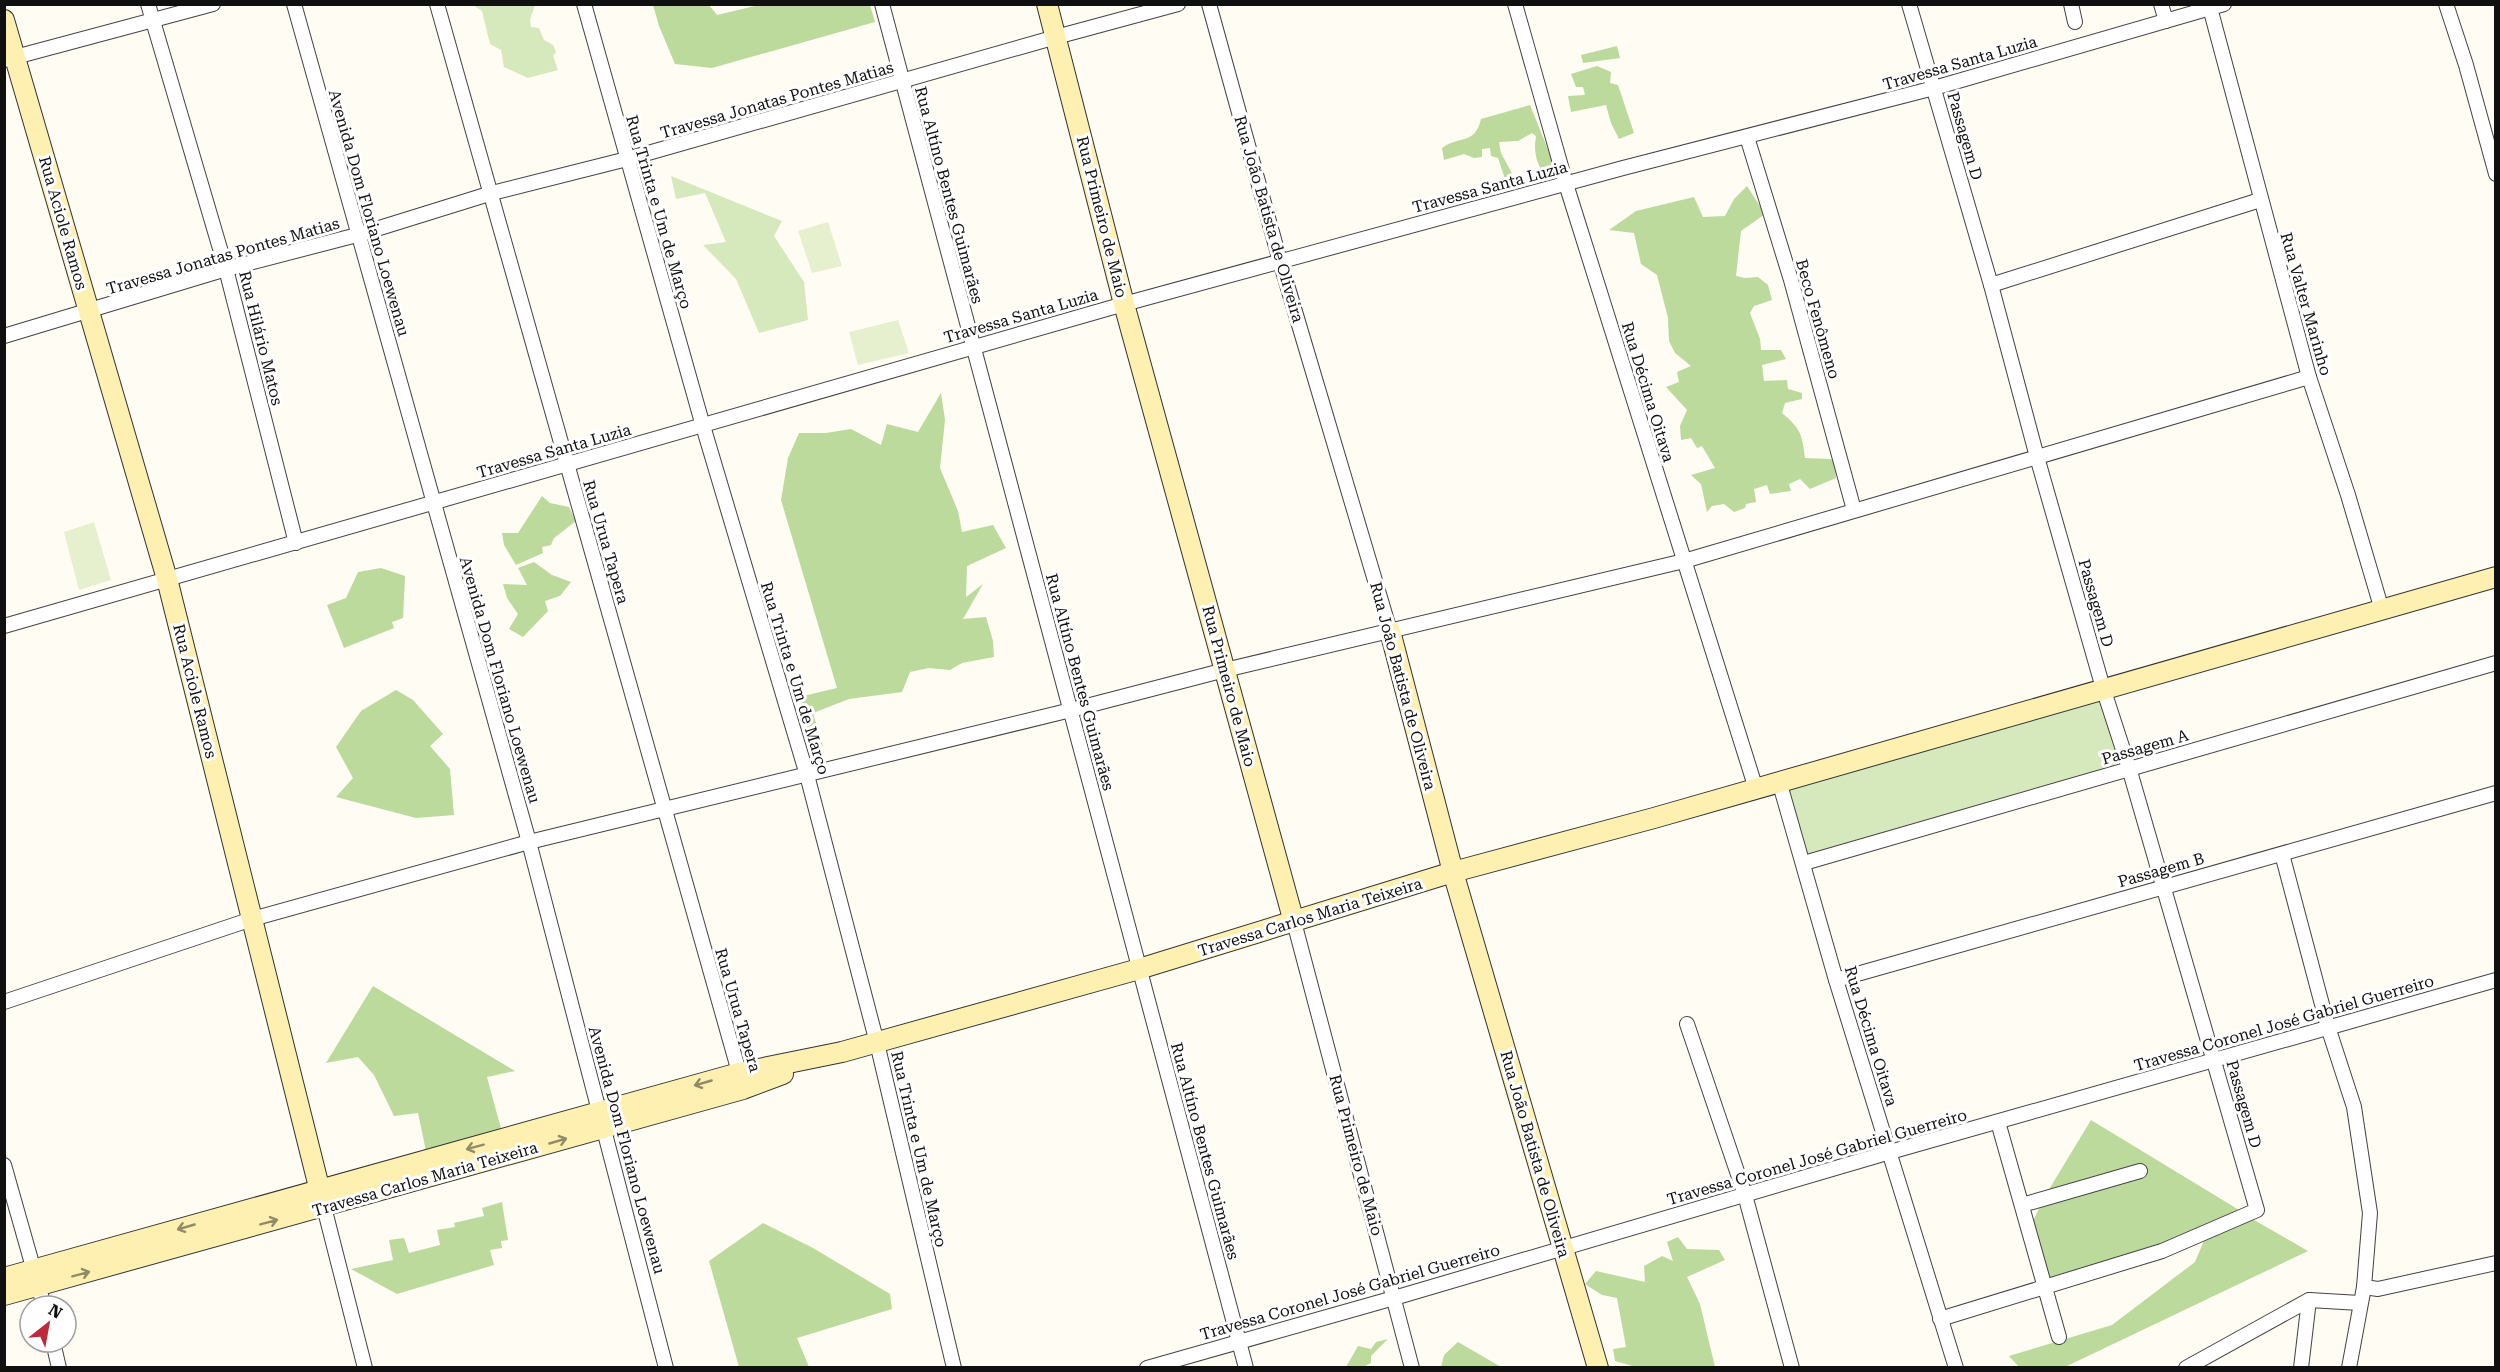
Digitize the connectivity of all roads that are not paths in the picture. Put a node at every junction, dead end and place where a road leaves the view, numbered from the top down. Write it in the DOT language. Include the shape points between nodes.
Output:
graph roads {
  1 [pos="148,4"];
  2 [pos="213,4"];
  3 [pos="294,4"];
  4 [pos="437,4"];
  5 [pos="584,4"];
  6 [pos="882,4"];
  7 [pos="1047,4"];
  8 [pos="1178,4"];
  9 [pos="1209,4"];
  10 [pos="1515,4"];
  11 [pos="1909,4"];
  12 [pos="2071,4"];
  13 [pos="2161,4"];
  14 [pos="2224,4"];
  15 [pos="2446,4"];
  16 [pos="2209,7"];
  17 [pos="4,20"];
  18 [pos="153,21"];
  19 [pos="2166,21"];
  20 [pos="2075,22"];
  21 [pos="1056,37"];
  22 [pos="10,58"];
  23 [pos="902,81"];
  24 [pos="1934,88"];
  25 [pos="1747,137"];
  26 [pos="627,159"];
  27 [pos="2496,174"];
  28 [pos="1566,184"];
  29 [pos="492,192"];
  30 [pos="2260,200"];
  31 [pos="357,235"];
  32 [pos="1280,261"];
  33 [pos="226,269"];
  34 [pos="1991,285"];
  35 [pos="1124,304"];
  36 [pos="88,312"];
  37 [pos="4,336"];
  38 [pos="973,348"];
  39 [pos="2309,377"];
  40 [pos="703,426"];
  41 [pos="2037,457"];
  42 [pos="567,463"];
  43 [pos="433,504"];
  44 [pos="1854,510"];
  45 [pos="296,543"];
  46 [pos="1684,561"];
  47 [pos="2496,577"];
  48 [pos="167,579"];
  49 [pos="2382,610"];
  50 [pos="4,626"];
  51 [pos="1390,631"];
  52 [pos="2496,663"];
  53 [pos="1225,670"];
  54 [pos="2103,688"];
  55 [pos="1071,710"];
  56 [pos="2129,768"];
  57 [pos="807,775"];
  58 [pos="1779,781"];
  59 [pos="1756,789"];
  60 [pos="2496,793"];
  61 [pos="665,808"];
  62 [pos="529,842"];
  63 [pos="2282,854"];
  64 [pos="1804,863"];
  65 [pos="1453,872"];
  66 [pos="2163,887"];
  67 [pos="252,919"];
  68 [pos="1294,922"];
  69 [pos="1139,969"];
  70 [pos="1836,980"];
  71 [pos="2496,980"];
  72 [pos="4,1002"];
  73 [pos="1687,1024"];
  74 [pos="2328,1028"];
  75 [pos="877,1043"];
  76 [pos="2214,1059"];
  77 [pos="741,1081"];
  78 [pos="603,1120"];
  79 [pos="1998,1122"];
  80 [pos="1890,1152"];
  81 [pos="4,1164"];
  82 [pos="2140,1171"];
  83 [pos="1744,1195"];
  84 [pos="322,1198"];
  85 [pos="2022,1205"];
  86 [pos="1563,1248"];
  87 [pos="2496,1263"];
  88 [pos="4,1278"];
  89 [pos="37,1278"];
  90 [pos="2046,1285"];
  91 [pos="2364,1287"];
  92 [pos="41,1294"];
  93 [pos="4,1295"];
  94 [pos="1394,1298"];
  95 [pos="2309,1300"];
  96 [pos="2360,1303"];
  97 [pos="1940,1319"];
  98 [pos="2058,1337"];
  99 [pos="1240,1341"];
  100 [pos="365,1368"];
  101 [pos="666,1368"];
  102 [pos="954,1368"];
  103 [pos="1147,1368"];
  104 [pos="1246,1368"];
  105 [pos="1412,1368"];
  106 [pos="1598,1368"];
  107 [pos="1792,1368"];
  108 [pos="1956,1368"];
  109 [pos="2186,1368"];
  110 [pos="2301,1368"];
  111 [pos="2349,1368"];
  1 -- 18 [label="street, Rua Hilário Matos"];
  2 -- 18 [label="street"];
  3 -- 31 [label="street, Avenida Dom Floriano Loewenau"];
  4 -- 29 [label="street, Rua Urua Tapera"];
  5 -- 26 [label="street, Rua Trinta e Um de Março"];
  6 -- 23 [label="street, Rua Altíno Bentes Guimarães"];
  7 -- 21 [label="street, Rua Primeiro de Maio"];
  8 -- 21 [label="street, Travessa Jonatas Pontes Matias"];
  9 -- 32 [label="street, Rua João Batista de Oliveira"];
  10 -- 28 [label="street, Rua Décima Oitava"];
  11 -- 24 [label="street, Passagem D"];
  12 -- 20 [label="street"];
  13 -- 19 [label="street"];
  14 -- 16 [label="street, Travessa Santa Luzia"];
  15 -- 27 [label="street"];
  16 -- 19 [label="street, Travessa Santa Luzia"];
  16 -- 30 [label="street, Rua Valter Marinho"];
  17 -- 22 [label="street, Rua Aciole Ramos"];
  18 -- 22 [label="street"];
  18 -- 33 [label="street, Rua Hilário Matos"];
  19 -- 24 [label="street, Travessa Santa Luzia"];
  21 -- 23 [label="street, Travessa Jonatas Pontes Matias"];
  21 -- 35 [label="street, Rua Primeiro de Maio"];
  22 -- 36 [label="street, Rua Aciole Ramos"];
  23 -- 26 [label="street, Travessa Jonatas Pontes Matias"];
  23 -- 38 [label="street, Rua Altíno Bentes Guimarães"];
  24 -- 25 [label="street, Travessa Santa Luzia"];
  24 -- 34 [label="street, Passagem D"];
  25 -- 28 [label="street, Travessa Santa Luzia"];
  25 -- 44 [label="street, Beco Fenômeno"];
  26 -- 29 [label="street, Travessa Jonatas Pontes Matias"];
  26 -- 40 [label="street, Rua Trinta e Um de Março"];
  28 -- 32 [label="street, Travessa Santa Luzia"];
  28 -- 46 [label="street, Rua Décima Oitava"];
  29 -- 31 [label="street, Travessa Jonatas Pontes Matias"];
  29 -- 42 [label="street, Rua Urua Tapera"];
  30 -- 34 [label="street"];
  30 -- 39 [label="street, Rua Valter Marinho"];
  31 -- 33 [label="street, Travessa Jonatas Pontes Matias"];
  31 -- 43 [label="street, Avenida Dom Floriano Loewenau"];
  32 -- 35 [label="street, Travessa Santa Luzia"];
  32 -- 51 [label="street, Rua João Batista de Oliveira"];
  33 -- 36 [label="street, Travessa Jonatas Pontes Matias"];
  33 -- 45 [label="street, Rua Hilário Matos"];
  34 -- 41 [label="street, Passagem D"];
  35 -- 38 [label="street, Travessa Santa Luzia"];
  35 -- 53 [label="street, Rua Primeiro de Maio"];
  36 -- 37 [label="street, Travessa Jonatas Pontes Matias"];
  36 -- 48 [label="street, Rua Aciole Ramos"];
  38 -- 40 [label="street, Travessa Santa Luzia"];
  38 -- 55 [label="street, Rua Altíno Bentes Guimarães"];
  39 -- 41 [label="street"];
  39 -- 49 [label="street, Rua Valter Marinho"];
  40 -- 42 [label="street, Travessa Santa Luzia"];
  40 -- 57 [label="street, Rua Trinta e Um de Março"];
  41 -- 44 [label="street"];
  41 -- 54 [label="street, Passagem D"];
  42 -- 43 [label="street, Travessa Santa Luzia"];
  42 -- 61 [label="street, Rua Urua Tapera"];
  43 -- 45 [label="street, Travessa Santa Luzia"];
  43 -- 62 [label="street, Avenida Dom Floriano Loewenau"];
  44 -- 46 [label="street"];
  45 -- 48 [label="street, Travessa Santa Luzia"];
  46 -- 51 [label="street"];
  46 -- 59 [label="street, Rua Décima Oitava"];
  47 -- 49 [label="street, Travessa Carlos Maria Teixeira"];
  48 -- 50 [label="street, Travessa Santa Luzia"];
  48 -- 67 [label="street, Rua Aciole Ramos"];
  49 -- 54 [label="street, Travessa Carlos Maria Teixeira"];
  51 -- 53 [label="street"];
  51 -- 65 [label="street, Rua João Batista de Oliveira"];
  52 -- 56 [label="street, Passagem A"];
  53 -- 55 [label="street"];
  53 -- 68 [label="street, Rua Primeiro de Maio"];
  54 -- 56 [label="street, Passagem D"];
  54 -- 58 [label="street, Travessa Carlos Maria Teixeira"];
  55 -- 57 [label="street"];
  55 -- 69 [label="street, Rua Altíno Bentes Guimarães"];
  56 -- 64 [label="street, Passagem A"];
  56 -- 66 [label="street, Passagem D"];
  57 -- 61 [label="street"];
  57 -- 75 [label="street, Rua Trinta e Um de Março"];
  58 -- 59 [label="street, Travessa Carlos Maria Teixeira"];
  58 -- 64 [label="street, Rua Décima Oitava"];
  59 -- 65 [label="street, Travessa Carlos Maria Teixeira"];
  60 -- 63 [label="street, Passagem B"];
  61 -- 62 [label="street"];
  61 -- 77 [label="street, Rua Urua Tapera"];
  62 -- 67 [label="street"];
  62 -- 78 [label="street, Avenida Dom Floriano Loewenau"];
  63 -- 66 [label="street, Passagem B"];
  63 -- 74 [label="street"];
  64 -- 70 [label="street, Rua Décima Oitava"];
  65 -- 68 [label="street, Travessa Carlos Maria Teixeira"];
  65 -- 86 [label="street, Rua João Batista de Oliveira"];
  66 -- 70 [label="street, Passagem B"];
  66 -- 76 [label="street, Passagem D"];
  67 -- 72 [label="street"];
  67 -- 84 [label="street, Rua Aciole Ramos"];
  68 -- 69 [label="street, Travessa Carlos Maria Teixeira"];
  68 -- 94 [label="street, Rua Primeiro de Maio"];
  69 -- 75 [label="street, Travessa Carlos Maria Teixeira"];
  69 -- 99 [label="street, Rua Altíno Bentes Guimarães"];
  70 -- 80 [label="street, Rua Décima Oitava"];
  71 -- 74 [label="street, Travessa Coronel José Gabriel Guerreiro"];
  73 -- 83 [label="street"];
  74 -- 76 [label="street, Travessa Coronel José Gabriel Guerreiro"];
  74 -- 91 [label="street" via="2354,1107 2370,1213"];
  75 -- 77 [label="street, Travessa Carlos Maria Teixeira"];
  75 -- 102 [label="street, Rua Trinta e Um de Março"];
  76 -- 79 [label="street, Travessa Coronel José Gabriel Guerreiro"];
  76 -- 90 [label="street, Passagem D" via="2257,1210 2162,1251"];
  77 -- 78 [label="street, Travessa Carlos Maria Teixeira"];
  78 -- 84 [label="street, Travessa Carlos Maria Teixeira"];
  78 -- 101 [label="street, Avenida Dom Floriano Loewenau"];
  79 -- 80 [label="street, Travessa Coronel José Gabriel Guerreiro"];
  79 -- 85 [label="street"];
  80 -- 83 [label="street, Travessa Coronel José Gabriel Guerreiro"];
  80 -- 97 [label="street, Rua Décima Oitava"];
  81 -- 89 [label="street"];
  82 -- 85 [label="street"];
  83 -- 86 [label="street, Travessa Coronel José Gabriel Guerreiro"];
  83 -- 107 [label="street"];
  84 -- 89 [label="street, Travessa Carlos Maria Teixeira"];
  84 -- 100 [label="street, Rua Aciole Ramos"];
  85 -- 90 [label="street"];
  86 -- 94 [label="street, Travessa Coronel José Gabriel Guerreiro"];
  86 -- 106 [label="street, Rua João Batista de Oliveira"];
  87 -- 91 [label="street" via="2378,1289"];
  88 -- 89 [label="street, Travessa Carlos Maria Teixeira"];
  89 -- 92 [label="street"];
  89 -- 93 [label="street, Travessa Carlos Maria Teixeira"];
  90 -- 97 [label="street"];
  90 -- 98 [label="street"];
  91 -- 96 [label="street"];
  94 -- 99 [label="street, Travessa Coronel José Gabriel Guerreiro"];
  94 -- 105 [label="street, Rua Primeiro de Maio"];
  95 -- 96 [label="street"];
  95 -- 109 [label="street"];
  95 -- 110 [label="street"];
  96 -- 111 [label="street"];
  97 -- 108 [label="street, Rua Décima Oitava"];
  99 -- 103 [label="street, Travessa Coronel José Gabriel Guerreiro"];
  99 -- 104 [label="street, Rua Altíno Bentes Guimarães"];
}
